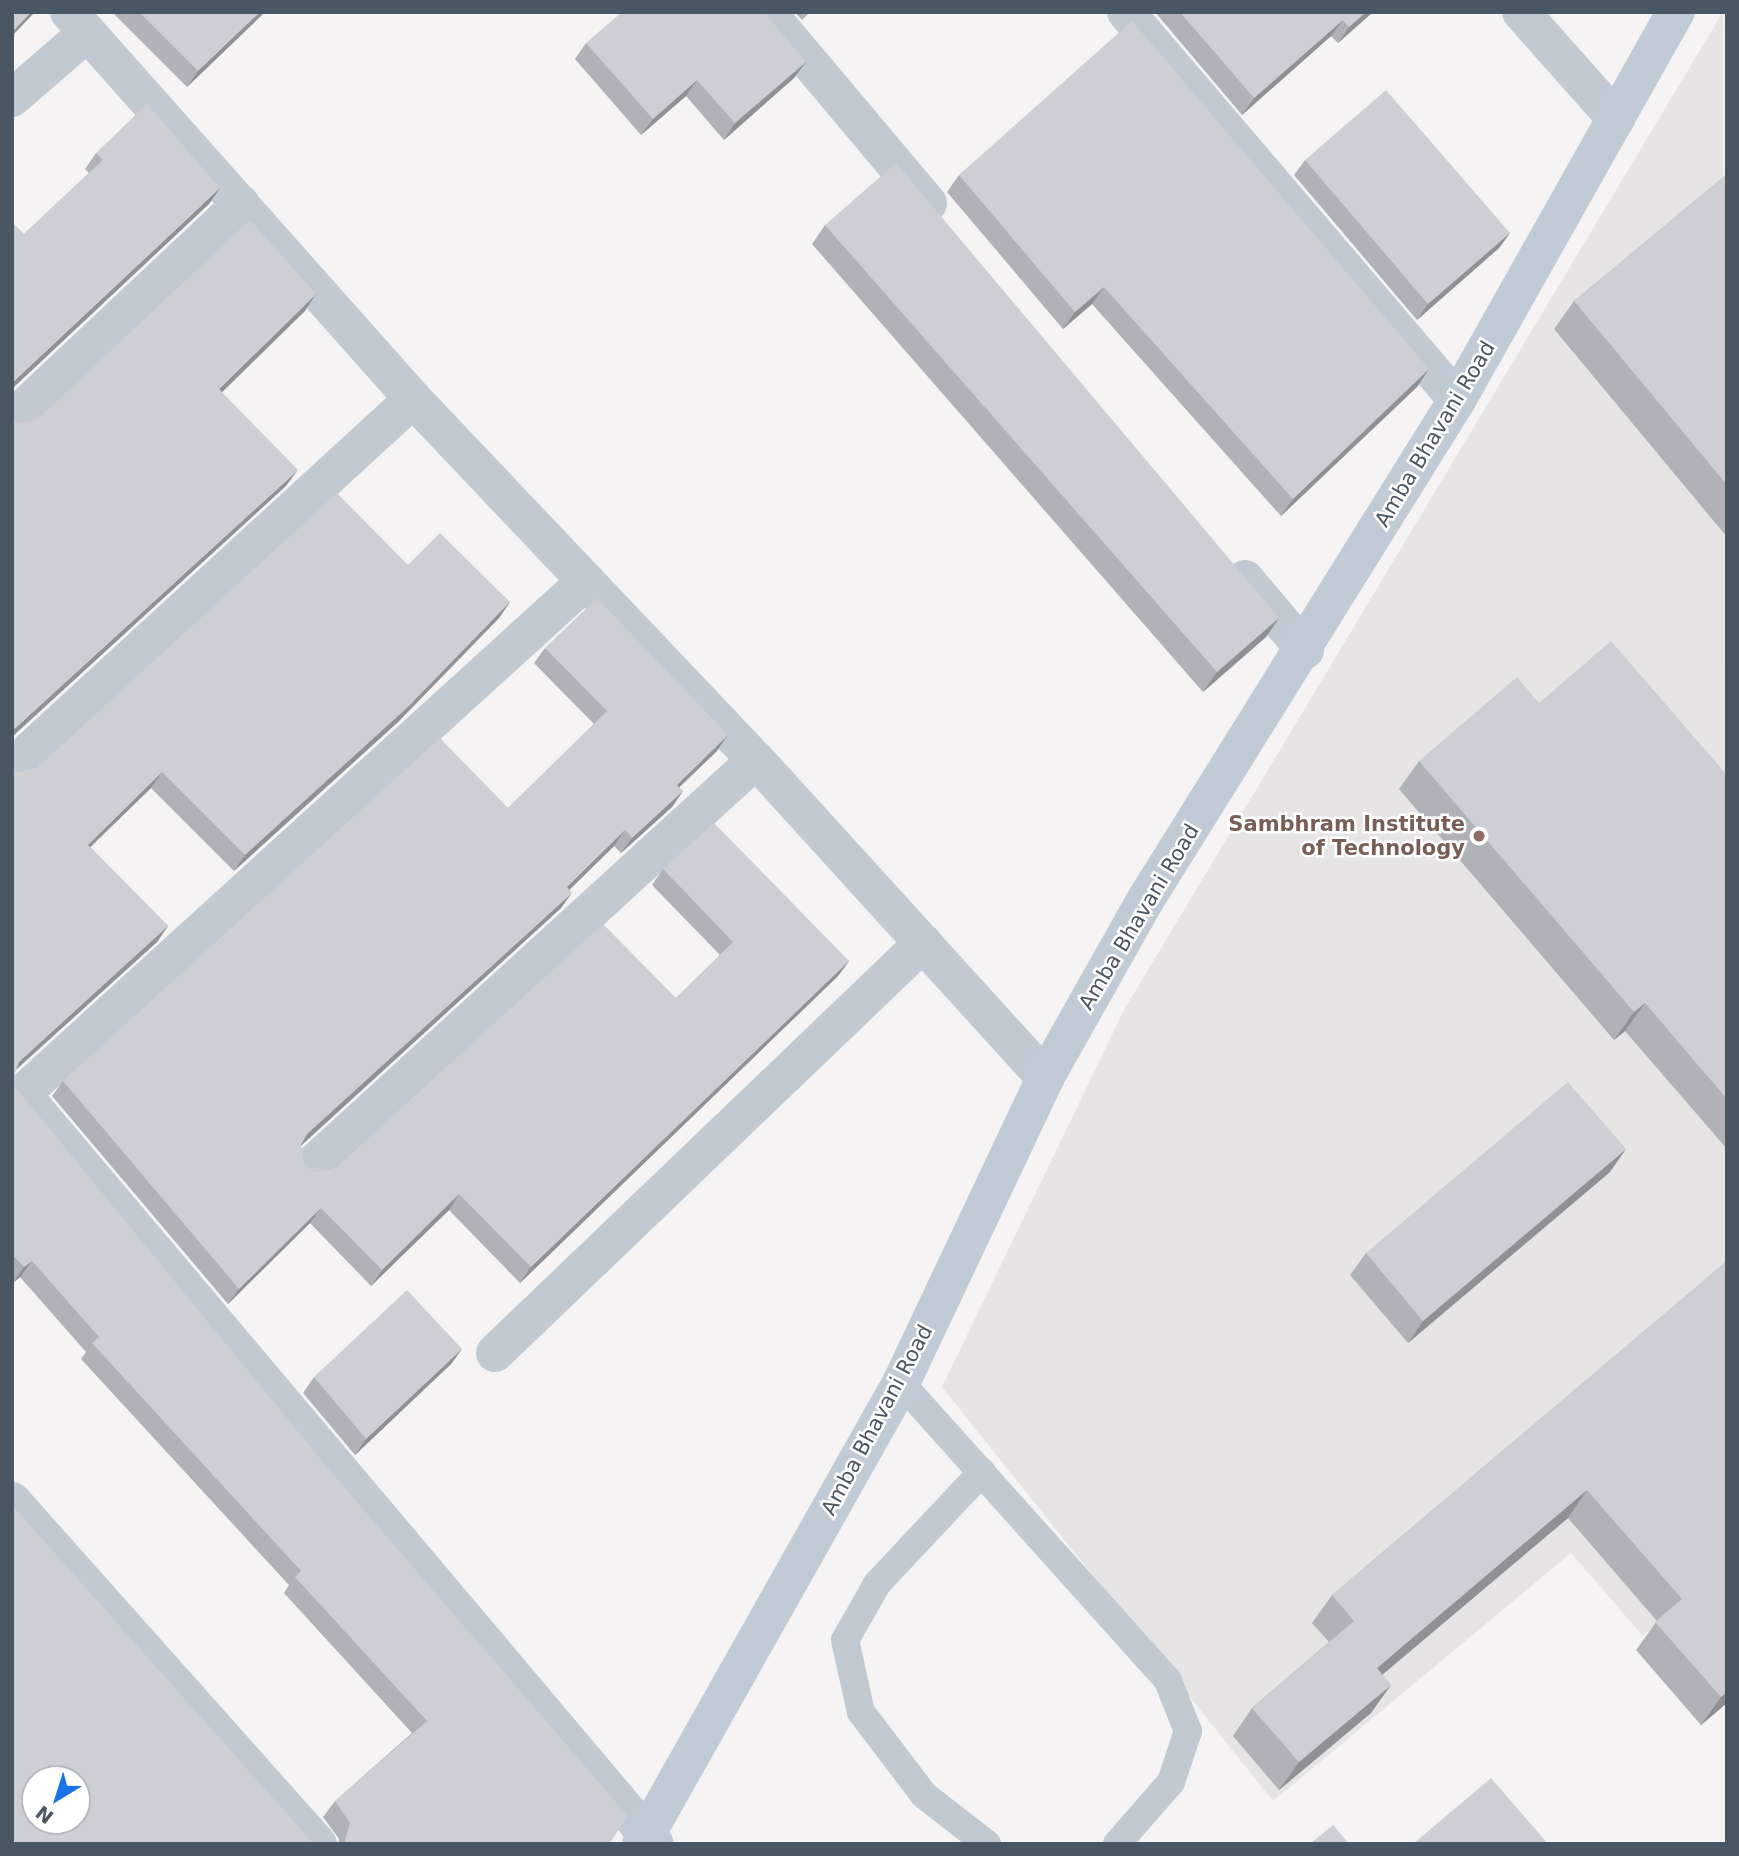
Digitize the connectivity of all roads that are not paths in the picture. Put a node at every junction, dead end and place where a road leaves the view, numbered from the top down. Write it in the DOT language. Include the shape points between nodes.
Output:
graph roads {
  1 [pos="767,12"];
  2 [pos="1126,12"];
  3 [pos="1521,12"];
  4 [pos="1676,12"];
  5 [pos="78,22"];
  6 [pos="12,98"];
  7 [pos="1616,118"];
  8 [pos="241,204"];
  9 [pos="956,236"];
  10 [pos="414,399"];
  11 [pos="1457,400"];
  12 [pos="12,419"];
  13 [pos="1224,555"];
  14 [pos="586,582"];
  15 [pos="1305,650"];
  16 [pos="756,760"];
  17 [pos="12,767"];
  18 [pos="923,943"];
  19 [pos="1045,1078"];
  20 [pos="311,1166"];
  21 [pos="495,1353"];
  22 [pos="901,1383"];
  23 [pos="982,1472"];
  24 [pos="12,1501"];
  25 [pos="647,1841"];
  26 [pos="318,1844"];
  27 [pos="986,1844"];
  28 [pos="1117,1844"];
  1 -- 9 [label="street"];
  2 -- 11 [label="street"];
  3 -- 7 [label="street"];
  4 -- 7 [label="street, Amba Bhavani Road"];
  5 -- 6 [label="street"];
  5 -- 8 [label="street"];
  7 -- 11 [label="street, Amba Bhavani Road"];
  8 -- 10 [label="street"];
  8 -- 12 [label="street"];
  10 -- 14 [label="street"];
  10 -- 17 [label="street"];
  11 -- 15 [label="street, Amba Bhavani Road"];
  13 -- 15 [label="street"];
  14 -- 16 [label="street"];
  14 -- 25 [label="street" via="22,1094"];
  15 -- 19 [label="street, Amba Bhavani Road" via="1146,899"];
  16 -- 18 [label="street"];
  16 -- 20 [label="street"];
  18 -- 19 [label="street"];
  18 -- 21 [label="street"];
  19 -- 22 [label="street, Amba Bhavani Road"];
  22 -- 23 [label="lane"];
  22 -- 25 [label="street, Amba Bhavani Road"];
  23 -- 27 [label="lane" via="877,1584 845,1640 861,1712 924,1795"];
  23 -- 28 [label="lane" via="1168,1681 1188,1731 1171,1782"];
  24 -- 26 [label="street"];
}
